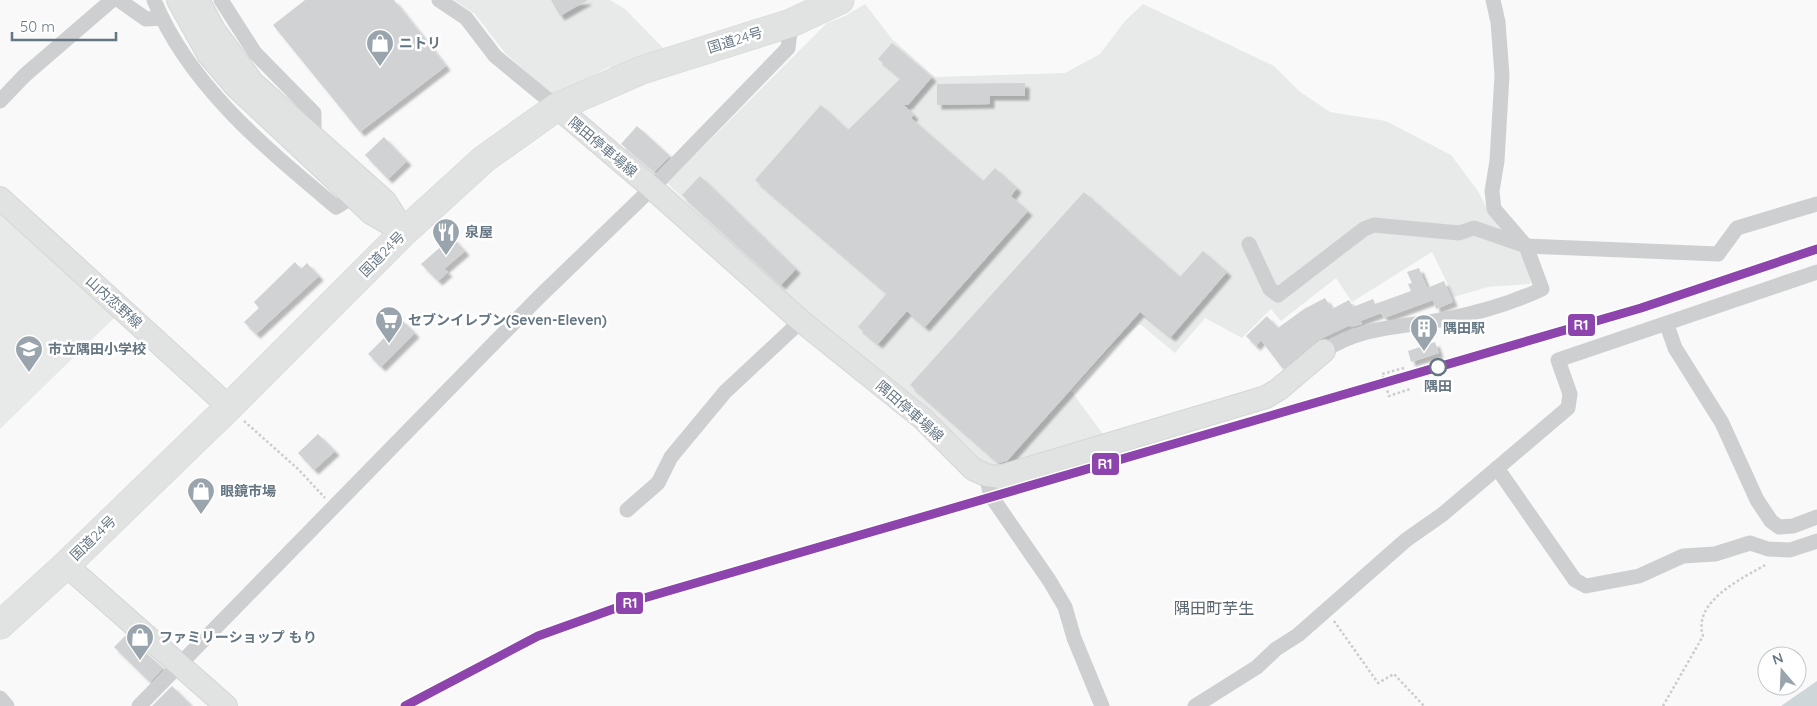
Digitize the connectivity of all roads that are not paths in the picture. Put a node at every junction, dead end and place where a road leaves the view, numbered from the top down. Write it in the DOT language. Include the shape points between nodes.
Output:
graph roads {
  1 [pos="112,0"];
  2 [pos="119,0"];
  3 [pos="154,0"];
  4 [pos="178,0"];
  5 [pos="198,0"];
  6 [pos="221,0"];
  7 [pos="439,0"];
  8 [pos="1493,0"];
  9 [pos="836,1"];
  10 [pos="162,18"];
  11 [pos="790,23"];
  12 [pos="0,101"];
  13 [pos="557,107"];
  14 [pos="314,138"];
  15 [pos="652,188"];
  16 [pos="354,196"];
  17 [pos="0,198"];
  18 [pos="1817,204"];
  19 [pos="404,232"];
  20 [pos="1249,244"];
  21 [pos="1526,246"];
  22 [pos="1817,272"];
  23 [pos="801,321"];
  24 [pos="1667,325"];
  25 [pos="1324,351"];
  26 [pos="229,407"];
  27 [pos="1497,468"];
  28 [pos="986,475"];
  29 [pos="627,510"];
  30 [pos="1817,517"];
  31 [pos="1817,541"];
  32 [pos="66,565"];
  33 [pos="0,625"];
  34 [pos="180,665"];
  35 [pos="0,698"];
  36 [pos="7,706"];
  37 [pos="140,706"];
  38 [pos="226,706"];
  39 [pos="1102,706"];
  40 [pos="1195,706"];
  1 -- 12 [label="street" via="25,75"];
  2 -- 10 [label="street" via="146,19"];
  3 -- 10 [label="street"];
  4 -- 16 [label="main road" via="208,54 236,87"];
  5 -- 14 [label="main road" via="214,30 253,83"];
  6 -- 14 [label="street" via="254,52 314,112"];
  7 -- 13 [label="street" via="466,18 495,56"];
  8 -- 21 [label="street" via="1502,75 1492,191 1494,209"];
  9 -- 11 [label="highway, 国道24号"];
  10 -- 16 [label="street" via="193,67 228,110 336,207"];
  11 -- 13 [label="highway, 国道24号" via="642,70"];
  11 -- 15 [label="street" via="788,48"];
  13 -- 15 [label="main road, 隅田停車場線"];
  13 -- 19 [label="highway, 国道24号" via="484,159"];
  14 -- 19 [label="main road" via="385,201"];
  15 -- 23 [label="main road, 隅田停車場線"];
  15 -- 34 [label="street" via="538,298"];
  16 -- 19 [label="main road" via="371,213"];
  17 -- 26 [label="main road, 山内恋野線"];
  18 -- 21 [label="street" via="1737,228 1718,254"];
  19 -- 26 [label="highway, 国道24号"];
  20 -- 21 [label="street" via="1270,289 1278,294 1374,224 1459,233 1474,228"];
  21 -- 25 [label="street" via="1542,289 1448,319 1354,334"];
  22 -- 24 [label="street"];
  23 -- 28 [label="main road, 隅田停車場線" via="908,406 973,469"];
  23 -- 29 [label="street" via="725,392 671,457 658,483"];
  24 -- 27 [label="street" via="1640,331 1558,360 1570,394 1568,408"];
  24 -- 30 [label="street" via="1675,348 1722,423 1757,500 1771,521 1779,527 1793,526"];
  25 -- 28 [label="main road" via="1266,397 1007,474"];
  26 -- 32 [label="highway, 国道24号"];
  27 -- 31 [label="street" via="1575,580 1586,586 1639,576 1683,556 1715,554 1750,543 1790,550"];
  27 -- 40 [label="street" via="1443,514 1406,540 1257,667"];
  28 -- 39 [label="street" via="991,496 1065,607"];
  32 -- 33 [label="highway, 国道24号"];
  32 -- 34 [label="main road"];
  34 -- 37 [label="street"];
  34 -- 38 [label="main road"];
  35 -- 36 [label="street"];
}
